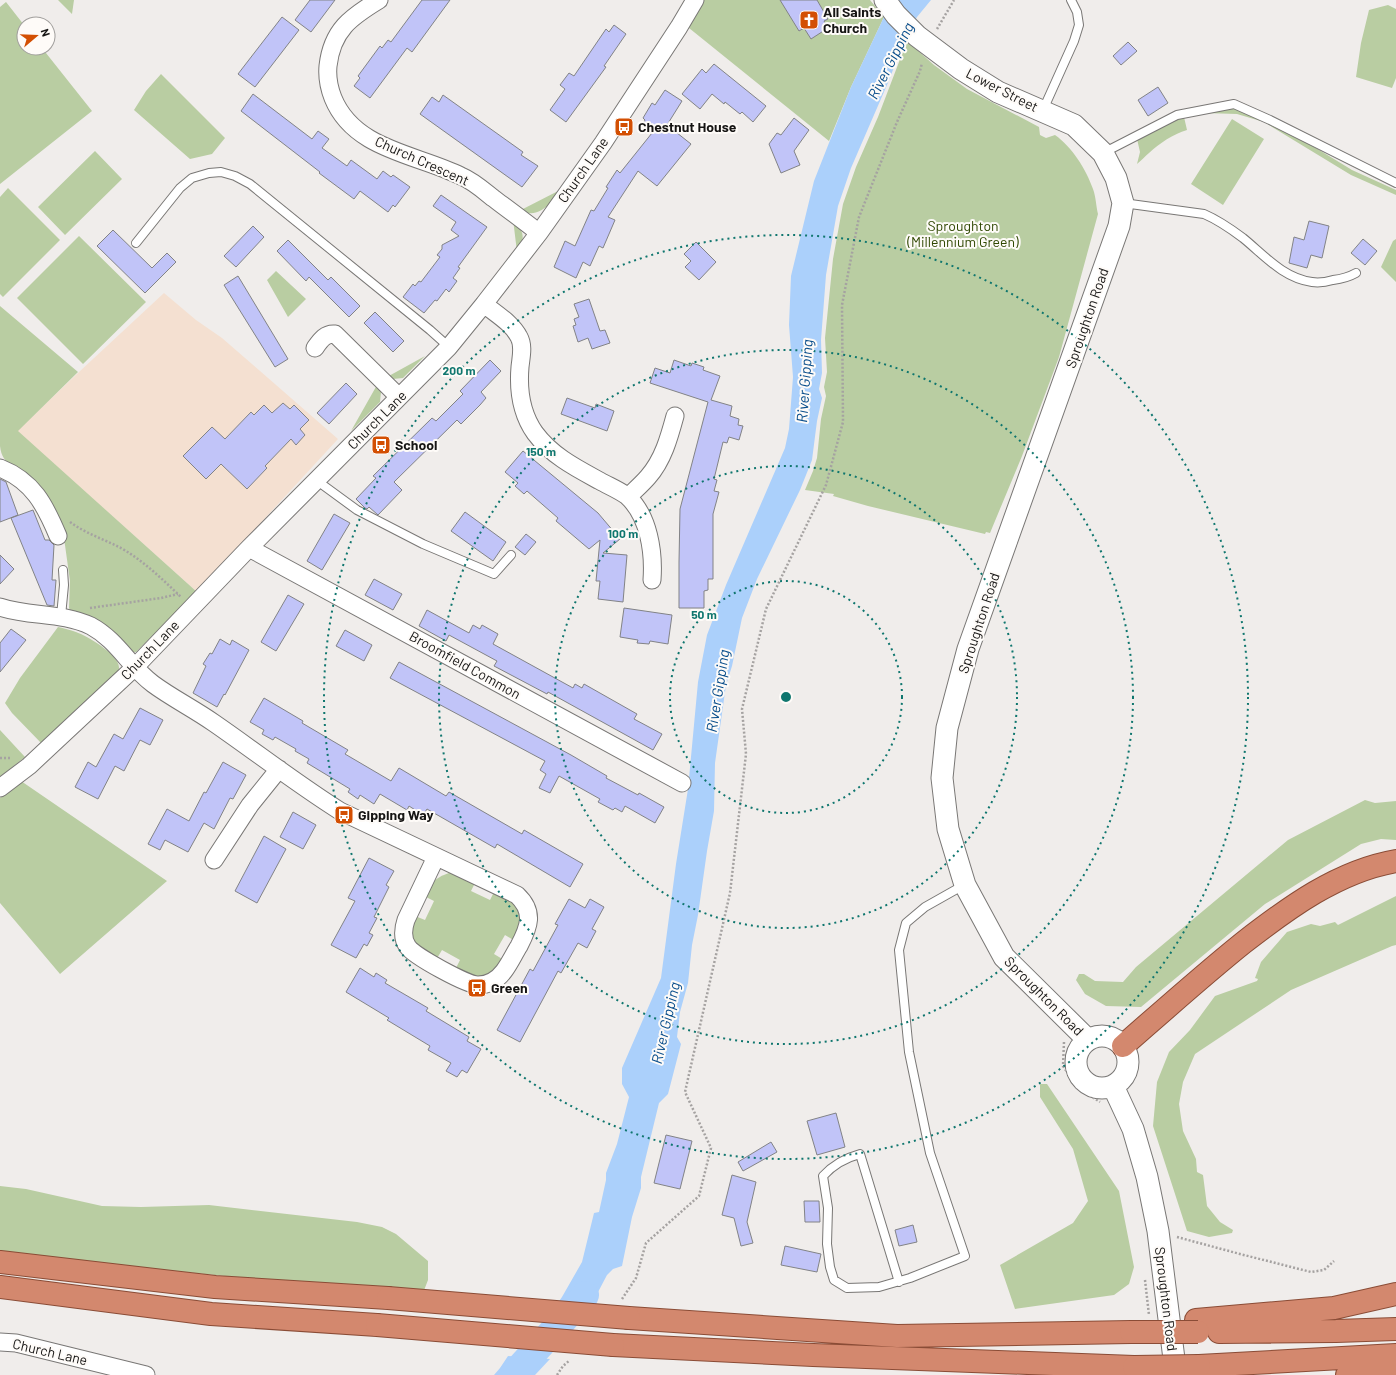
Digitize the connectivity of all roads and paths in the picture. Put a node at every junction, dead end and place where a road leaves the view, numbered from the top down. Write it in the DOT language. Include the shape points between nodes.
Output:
graph roads {
  1 [pos="380,0"];
  2 [pos="695,0"];
  3 [pos="885,0"];
  4 [pos="954,0"];
  5 [pos="1071,0"];
  6 [pos="922,40"];
  7 [pos="1043,111"];
  8 [pos="1103,153"];
  9 [pos="1116,178"];
  10 [pos="1396,183"];
  11 [pos="1123,203"];
  12 [pos="539,233"];
  13 [pos="136,243"];
  14 [pos="1356,273"];
  15 [pos="484,304"];
  16 [pos="449,347"];
  17 [pos="315,348"];
  18 [pos="399,397"];
  19 [pos="675,416"];
  20 [pos="0,468"];
  21 [pos="316,480"];
  22 [pos="628,497"];
  23 [pos="67,520"];
  24 [pos="58,536"];
  25 [pos="249,548"];
  26 [pos="511,555"];
  27 [pos="63,570"];
  28 [pos="652,580"];
  29 [pos="178,594"];
  30 [pos="0,607"];
  31 [pos="192,607"];
  32 [pos="64,617"];
  33 [pos="135,667"];
  34 [pos="280,769"];
  35 [pos="682,783"];
  36 [pos="0,788"];
  37 [pos="436,857"];
  38 [pos="214,860"];
  39 [pos="1396,861"];
  40 [pos="965,885"];
  41 [pos="1061,1037"];
  42 [pos="1088,1040"];
  43 [pos="1123,1046"];
  44 [pos="1113,1086"];
  45 [pos="1101,1103"];
  46 [pos="1158,1231"];
  47 [pos="1334,1261"];
  48 [pos="0,1262"];
  49 [pos="1144,1279"];
  50 [pos="898,1282"];
  51 [pos="0,1287"];
  52 [pos="1396,1294"];
  53 [pos="624,1311"];
  54 [pos="1137,1324"];
  55 [pos="1197,1326"];
  56 [pos="1396,1329"];
  57 [pos="0,1342"];
  58 [pos="1396,1355"];
  59 [pos="1199,1366"];
  60 [pos="1396,1374"];
  61 [pos="146,1375"];
  62 [pos="1176,1375"];
  63 [pos="1221,1375"];
  64 [pos="1347,1375"];
  1 -- 12 [label="street, Church Crescent" via="346,24 338,33 331,48 328,81 340,111 354,127 382,145 471,182"];
  2 -- 12 [label="street, Church Lane" via="603,143"];
  3 -- 6 [label="street, Lower Street" via="896,15"];
  4 -- 6 [label="path"];
  5 -- 7 [label="lane" via="1077,12 1079,25"];
  6 -- 7 [label="street, Lower Street" via="998,92"];
  6 -- 53 [label="path" via="920,71 859,217 842,304 843,422 826,485 766,609 742,709 746,754 730,893 685,1092 710,1148 701,1189 699,1196 646,1243"];
  7 -- 8 [label="street, Lower Street" via="1074,125"];
  8 -- 9 [label="street, Lower Street"];
  8 -- 10 [label="lane" via="1177,115 1234,104"];
  9 -- 11 [label="street, Sproughton Road"];
  11 -- 14 [label="lane" via="1209,216 1244,239 1276,267 1302,280 1325,282"];
  11 -- 40 [label="street, Sproughton Road" via="1119,226 968,649 947,728 942,778 948,830"];
  12 -- 15 [label="street, Church Lane"];
  13 -- 16 [label="lane" via="180,188 192,178 221,172 235,176 250,184"];
  15 -- 16 [label="street, Church Lane"];
  15 -- 22 [label="street" via="510,324 520,338 520,396 535,432 566,463"];
  16 -- 18 [label="street, Church Lane"];
  17 -- 18 [label="street" via="326,336 335,334"];
  18 -- 21 [label="street, Church Lane"];
  19 -- 22 [label="street" via="667,446 655,469"];
  20 -- 24 [label="street" via="31,487"];
  21 -- 25 [label="street, Church Lane"];
  21 -- 26 [label="lane" via="357,510 423,544 494,574"];
  22 -- 28 [label="street" via="640,514 648,534 652,553"];
  23 -- 29 [label="path" via="129,553"];
  25 -- 31 [label="street, Church Lane"];
  25 -- 35 [label="street, Broomfield Common"];
  27 -- 32 [label="lane"];
  29 -- 31 [label="path"];
  29 -- 32 [label="path" via="78,610"];
  30 -- 32 [label="street" via="30,614"];
  31 -- 33 [label="street, Church Lane"];
  32 -- 33 [label="street" via="84,623 101,633"];
  33 -- 34 [label="street" via="170,696 213,722"];
  33 -- 36 [label="street, Church Lane" via="29,766"];
  34 -- 37 [label="street" via="315,796 340,811"];
  34 -- 38 [label="street" via="250,805"];
  37 -- 37 [label="street" via="510,891 522,899 526,906 529,918 527,931 504,971 490,983 479,985 464,981 416,955 405,941 406,920"];
  39 -- 43 [label="highway" via="1347,875 1274,918"];
  40 -- 42 [label="street, Sproughton Road" via="1004,957"];
  40 -- 50 [label="lane" via="925,907 906,923 900,950 909,1052 930,1153 965,1256"];
  41 -- 45 [label="path" via="1065,1042 1064,1066 1078,1087"];
  42 -- 43 [label="street" via="1095,1037 1110,1037"];
  42 -- 44 [label="street" via="1078,1052 1077,1069 1086,1082 1093,1086"];
  43 -- 44 [label="street" via="1127,1052 1128,1066 1122,1079"];
  44 -- 46 [label="street, Sproughton Road" via="1132,1129 1148,1177"];
  46 -- 47 [label="path" via="1312,1272 1324,1270"];
  46 -- 62 [label="street, Sproughton Road"];
  48 -- 53 [label="highway, bridge" via="214,1287"];
  49 -- 54 [label="path"];
  50 -- 50 [label="lane" via="879,1287 847,1288 834,1280 827,1244 828,1208 823,1176 830,1168 848,1158 860,1154"];
  51 -- 59 [label="highway, bridge" via="211,1314 613,1345 1134,1367"];
  52 -- 55 [label="highway" via="1334,1308"];
  53 -- 54 [label="highway" via="898,1336"];
  54 -- 55 [label="highway"];
  55 -- 56 [label="highway" via="1336,1331"];
  57 -- 61 [label="street, Church Lane" via="16,1343"];
  58 -- 59 [label="highway"];
  59 -- 63 [label="highway"];
  60 -- 64 [label="highway"];
}
